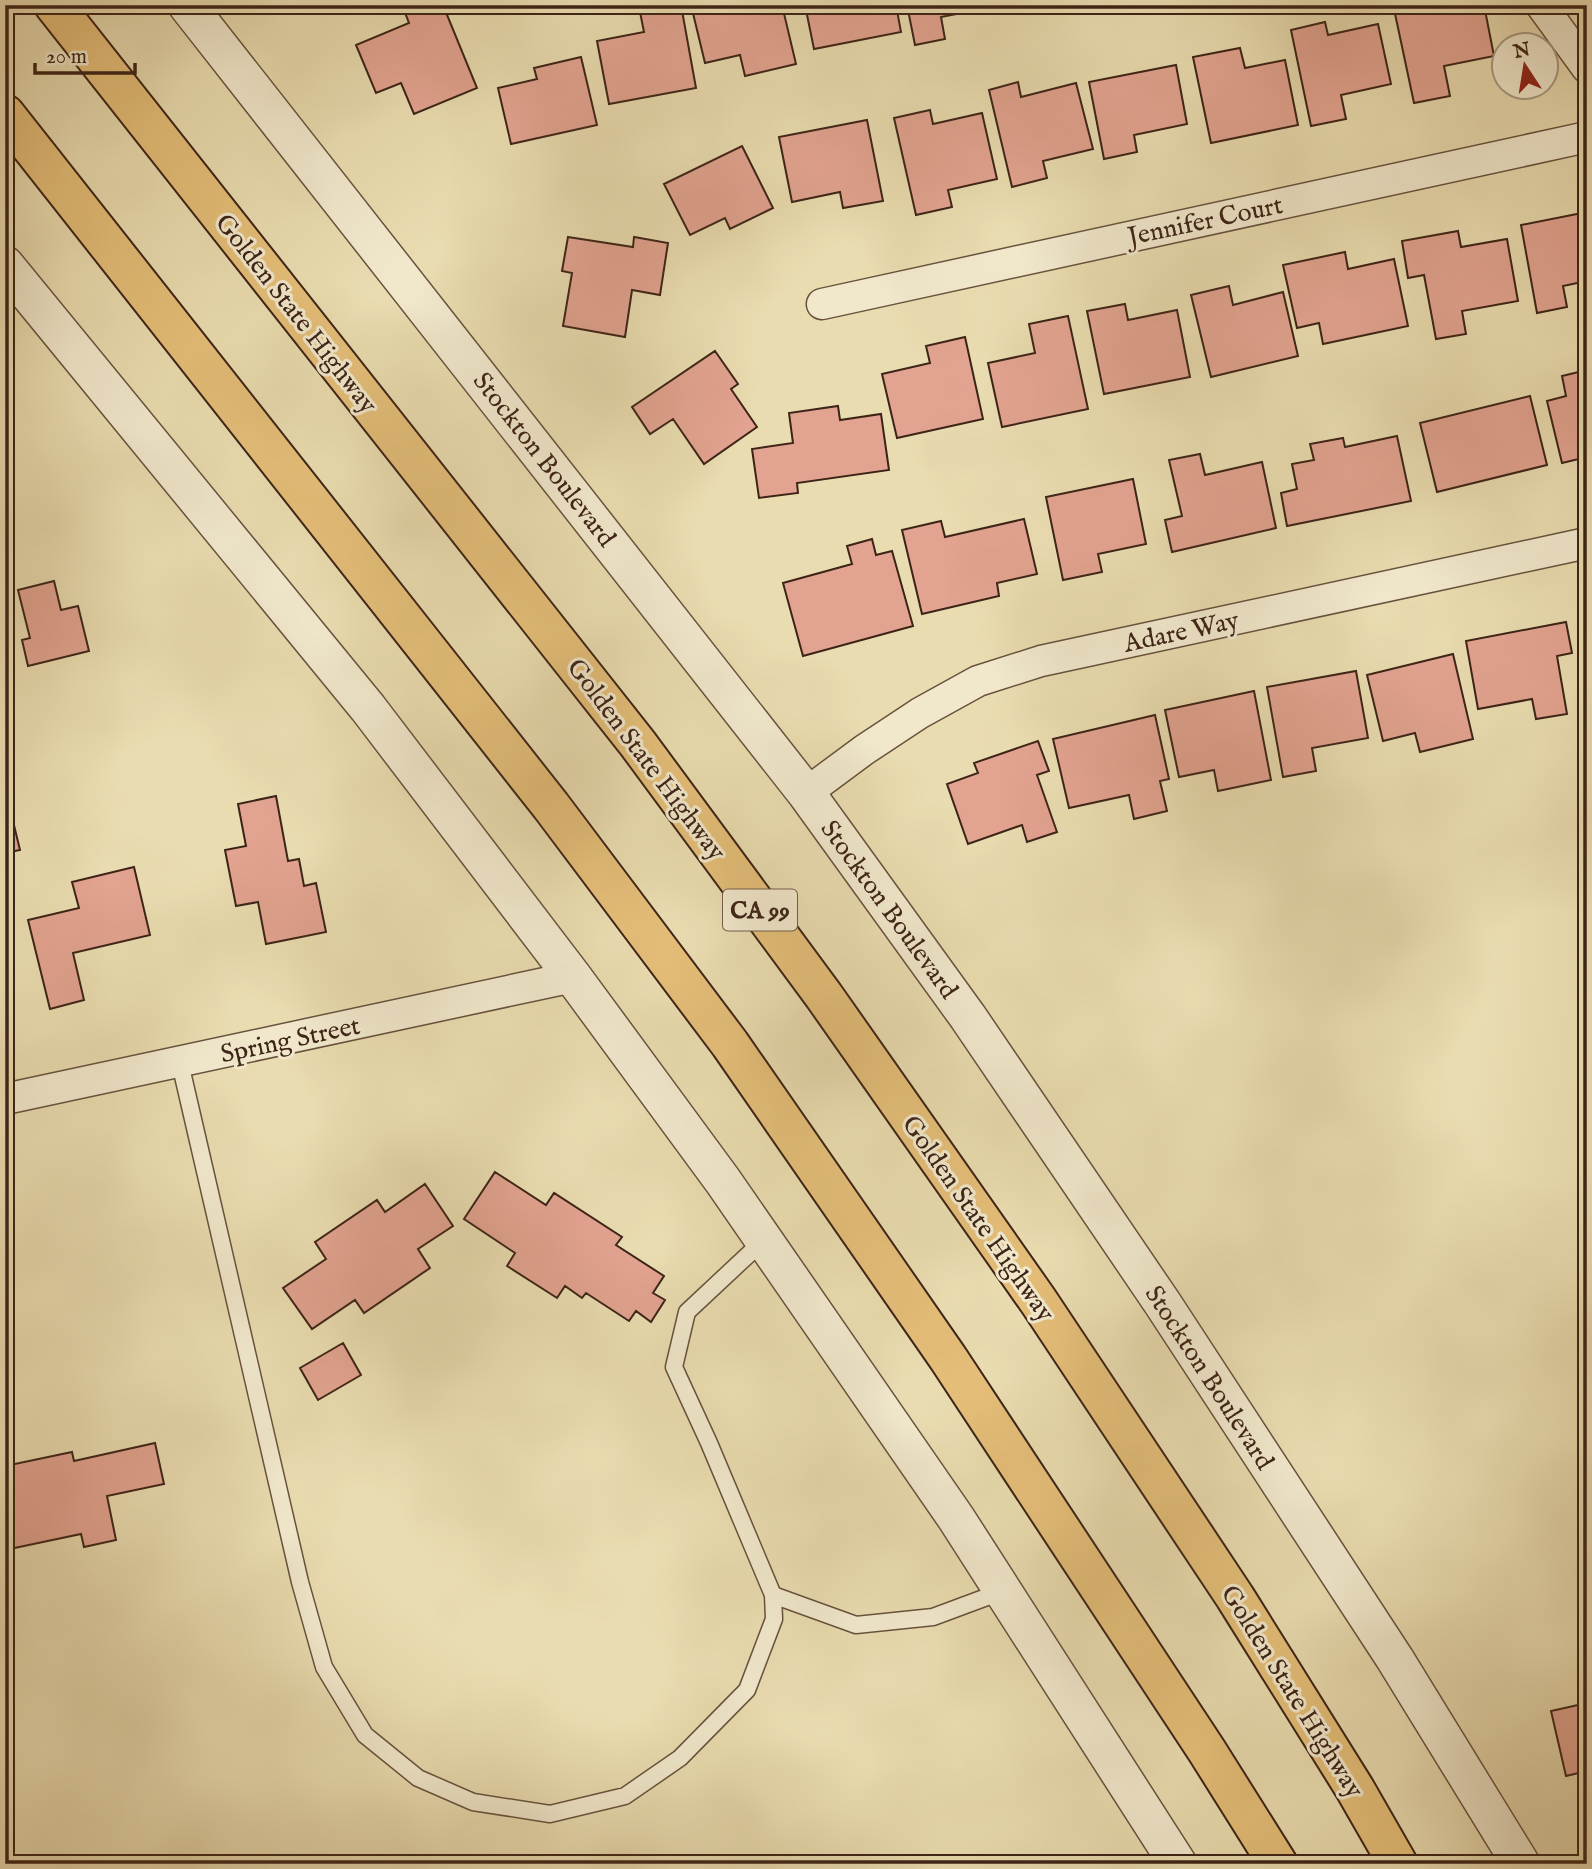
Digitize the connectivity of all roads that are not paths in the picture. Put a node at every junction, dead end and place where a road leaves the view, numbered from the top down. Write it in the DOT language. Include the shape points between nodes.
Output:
graph roads {
  1 [pos="54,5"];
  2 [pos="187,5"];
  3 [pos="1541,5"];
  4 [pos="1587,68"];
  5 [pos="5,114"];
  6 [pos="1587,137"];
  7 [pos="5,265"];
  8 [pos="822,304"];
  9 [pos="1587,543"];
  10 [pos="806,793"];
  11 [pos="573,977"];
  12 [pos="180,1063"];
  13 [pos="5,1099"];
  14 [pos="765,1239"];
  15 [pos="1003,1591"];
  16 [pos="773,1595"];
  17 [pos="1178,1864"];
  18 [pos="1278,1864"];
  19 [pos="1398,1864"];
  20 [pos="1521,1864"];
  1 -- 19 [label="highway, Golden State Highway / CA 99" via="638,744 824,996 1039,1302 1235,1597"];
  2 -- 10 [label="street, Stockton Boulevard"];
  3 -- 4 [label="street"];
  5 -- 18 [label="highway" via="533,784 730,1044 948,1358"];
  6 -- 8 [label="street, Jennifer Court"];
  7 -- 11 [label="street" via="368,708"];
  9 -- 10 [label="street, Adare Way" via="1041,661 978,681 864,750"];
  10 -- 20 [label="street, Stockton Boulevard" via="968,1017 1163,1304 1395,1659"];
  11 -- 12 [label="street, Spring Street"];
  11 -- 14 [label="street"];
  12 -- 13 [label="street, Spring Street"];
  12 -- 16 [label="lane" via="324,1667 365,1735 418,1778 473,1802 550,1814 625,1796 680,1758 747,1690 774,1619"];
  14 -- 15 [label="street"];
  14 -- 16 [label="lane" via="687,1312 674,1367"];
  15 -- 16 [label="lane" via="933,1617 856,1625"];
  15 -- 17 [label="street"];
}
